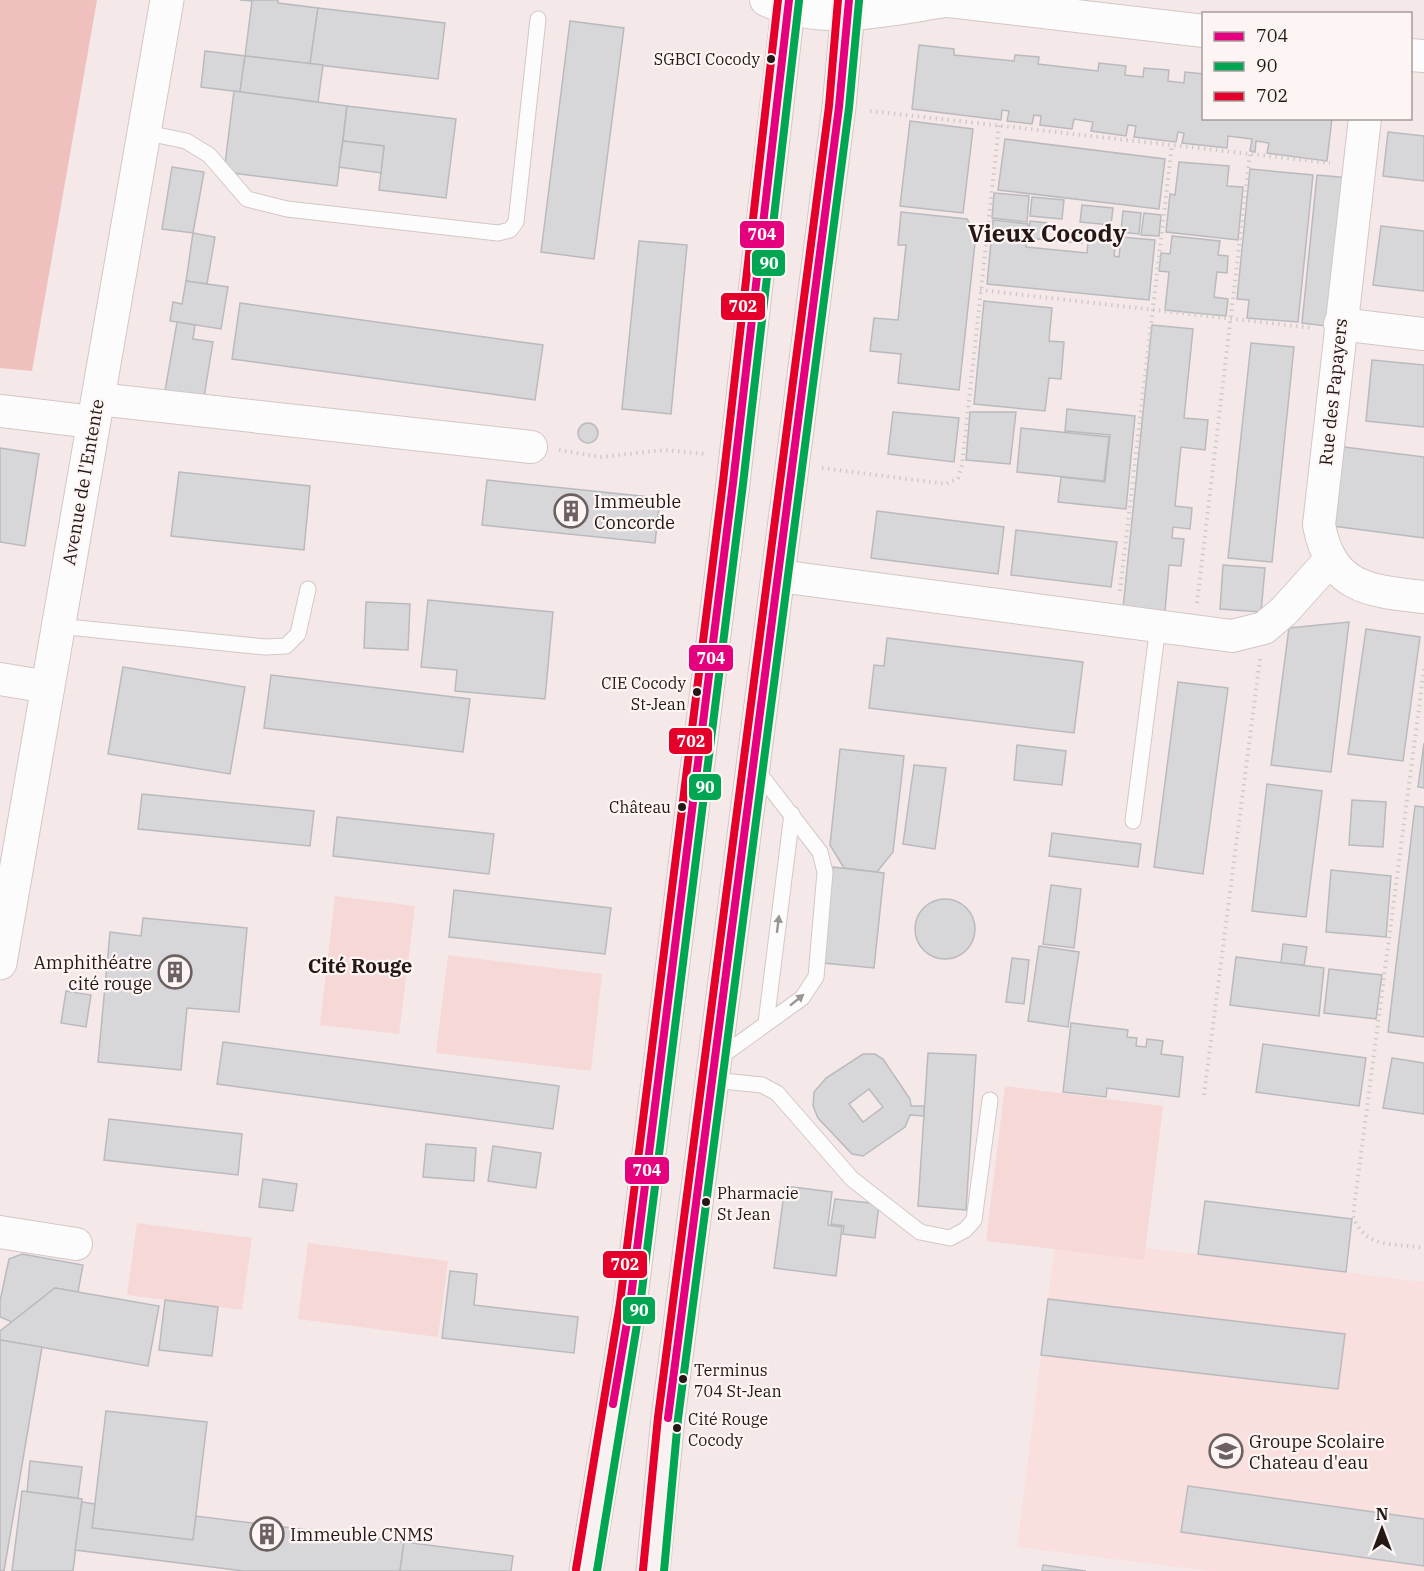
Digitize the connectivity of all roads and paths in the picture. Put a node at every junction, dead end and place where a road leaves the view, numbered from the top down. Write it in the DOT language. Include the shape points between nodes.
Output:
graph roads {
  1 [pos="167,0"];
  2 [pos="943,1"];
  3 [pos="781,3"];
  4 [pos="848,8"];
  5 [pos="538,20"];
  6 [pos="1202,31"];
  7 [pos="839,107"];
  8 [pos="1365,120"];
  9 [pos="999,125"];
  10 [pos="143,132"];
  11 [pos="1172,145"];
  12 [pos="1250,154"];
  13 [pos="1359,167"];
  14 [pos="980,290"];
  15 [pos="1153,310"];
  16 [pos="1230,319"];
  17 [pos="1339,328"];
  18 [pos="1424,334"];
  19 [pos="0,411"];
  20 [pos="95,411"];
  21 [pos="531,447"];
  22 [pos="709,454"];
  23 [pos="794,464"];
  24 [pos="1329,561"];
  25 [pos="779,576"];
  26 [pos="308,589"];
  27 [pos="1424,597"];
  28 [pos="1117,621"];
  29 [pos="58,626"];
  30 [pos="1158,626"];
  31 [pos="1264,628"];
  32 [pos="1194,631"];
  33 [pos="1424,669"];
  34 [pos="0,679"];
  35 [pos="48,687"];
  36 [pos="753,765"];
  37 [pos="792,814"];
  38 [pos="1132,820"];
  39 [pos="1,948"];
  40 [pos="766,1023"];
  41 [pos="715,1070"];
  42 [pos="1204,1095"];
  43 [pos="990,1100"];
  44 [pos="0,1233"];
  45 [pos="76,1245"];
  46 [pos="1424,1248"];
  47 [pos="586,1571"];
  48 [pos="653,1571"];
  1 -- 10 [label="street, Avenue de l'Entente"];
  2 -- 4 [label="street"];
  2 -- 6 [label="street"];
  3 -- 4 [label="street"];
  3 -- 47 [label="main road" via="733,483 630,1305"];
  4 -- 7 [label="main road"];
  5 -- 10 [label="lane" via="516,222 510,231 498,233 287,209 247,199 209,155 186,141"];
  7 -- 9 [label="path"];
  7 -- 23 [label="main road"];
  8 -- 13 [label="street, Rue des Papayers"];
  9 -- 11 [label="path"];
  9 -- 14 [label="path"];
  10 -- 20 [label="street, Avenue de l'Entente"];
  11 -- 12 [label="path"];
  11 -- 15 [label="path"];
  12 -- 13 [label="path"];
  12 -- 16 [label="path"];
  13 -- 17 [label="street, Rue des Papayers"];
  14 -- 15 [label="path"];
  14 -- 23 [label="path" via="958,478 945,484"];
  15 -- 16 [label="path"];
  15 -- 28 [label="path"];
  16 -- 17 [label="path"];
  16 -- 32 [label="path"];
  17 -- 18 [label="street"];
  17 -- 24 [label="street, Rue des Papayers" via="1319,525"];
  19 -- 20 [label="street"];
  20 -- 21 [label="street"];
  20 -- 29 [label="street, Avenue de l'Entente"];
  21 -- 22 [label="path" via="600,457 664,450"];
  23 -- 25 [label="main road"];
  24 -- 27 [label="street" via="1350,580 1376,592"];
  24 -- 31 [label="street"];
  25 -- 28 [label="street"];
  25 -- 36 [label="main road"];
  26 -- 29 [label="lane" via="298,634 286,646"];
  28 -- 30 [label="street"];
  29 -- 35 [label="street, Avenue de l'Entente"];
  30 -- 32 [label="street"];
  30 -- 38 [label="lane"];
  31 -- 32 [label="street" via="1232,636"];
  31 -- 42 [label="path"];
  33 -- 46 [label="path" via="1353,1216 1358,1231 1370,1240"];
  34 -- 35 [label="street"];
  35 -- 39 [label="street, Avenue de l'Entente"];
  36 -- 37 [label="lane"];
  36 -- 41 [label="main road"];
  40 -- 37 [label="lane, one-way"];
  40 -- 37 [label="lane, one-way" via="802,998 816,977 825,872 820,852"];
  40 -- 41 [label="lane"];
  41 -- 43 [label="lane" via="777,1093 852,1179 920,1232 950,1238 974,1220"];
  41 -- 48 [label="main road" via="668,1418"];
  44 -- 45 [label="street"];
}
